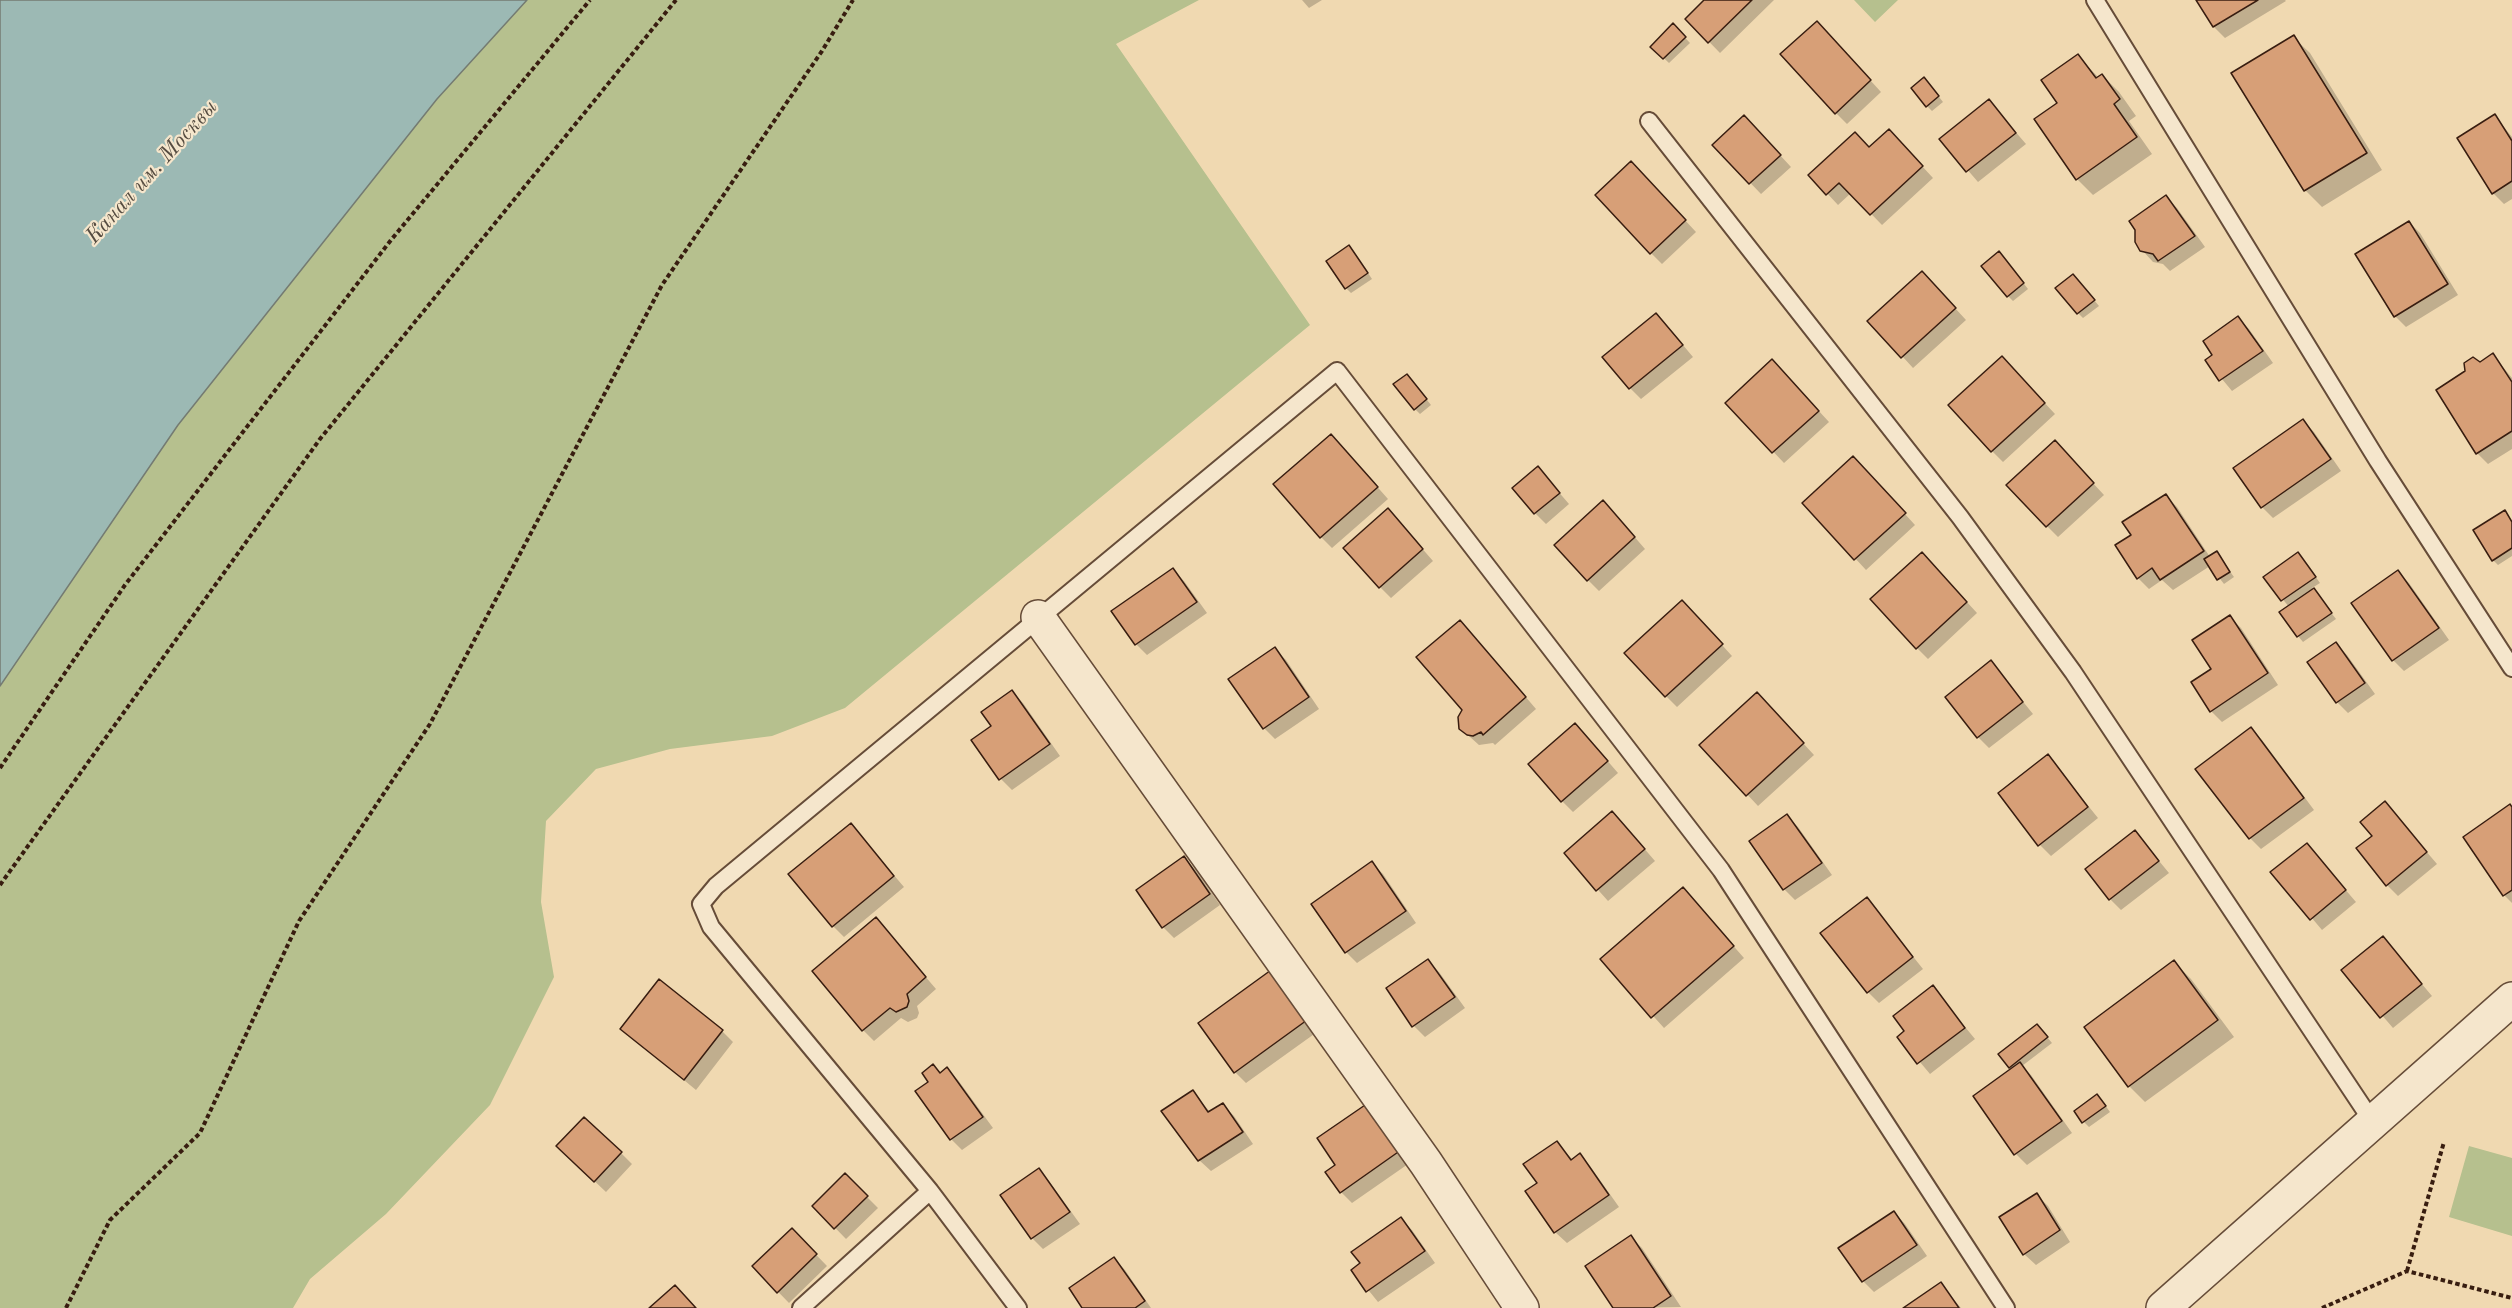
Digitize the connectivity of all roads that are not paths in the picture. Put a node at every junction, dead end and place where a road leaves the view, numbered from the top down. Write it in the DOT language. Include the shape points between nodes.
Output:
graph roads {
  1 [pos="2095,0"];
  2 [pos="1649,121"];
  3 [pos="1038,617"];
  4 [pos="2512,668"];
  5 [pos="2512,999"];
  6 [pos="2372,1121"];
  7 [pos="930,1191"];
  8 [pos="801,1308"];
  9 [pos="1018,1308"];
  10 [pos="1522,1308"];
  11 [pos="2006,1308"];
  12 [pos="2163,1308"];
  1 -- 4 [label="lane" via="2378,461"];
  2 -- 6 [label="lane" via="1960,517 2060,654"];
  3 -- 7 [label="lane" via="716,886 701,904 711,927"];
  3 -- 10 [label="street" via="1426,1163"];
  3 -- 11 [label="lane" via="1337,371 1721,870"];
  5 -- 6 [label="street"];
  6 -- 12 [label="street"];
  7 -- 8 [label="lane"];
  7 -- 9 [label="lane"];
}
